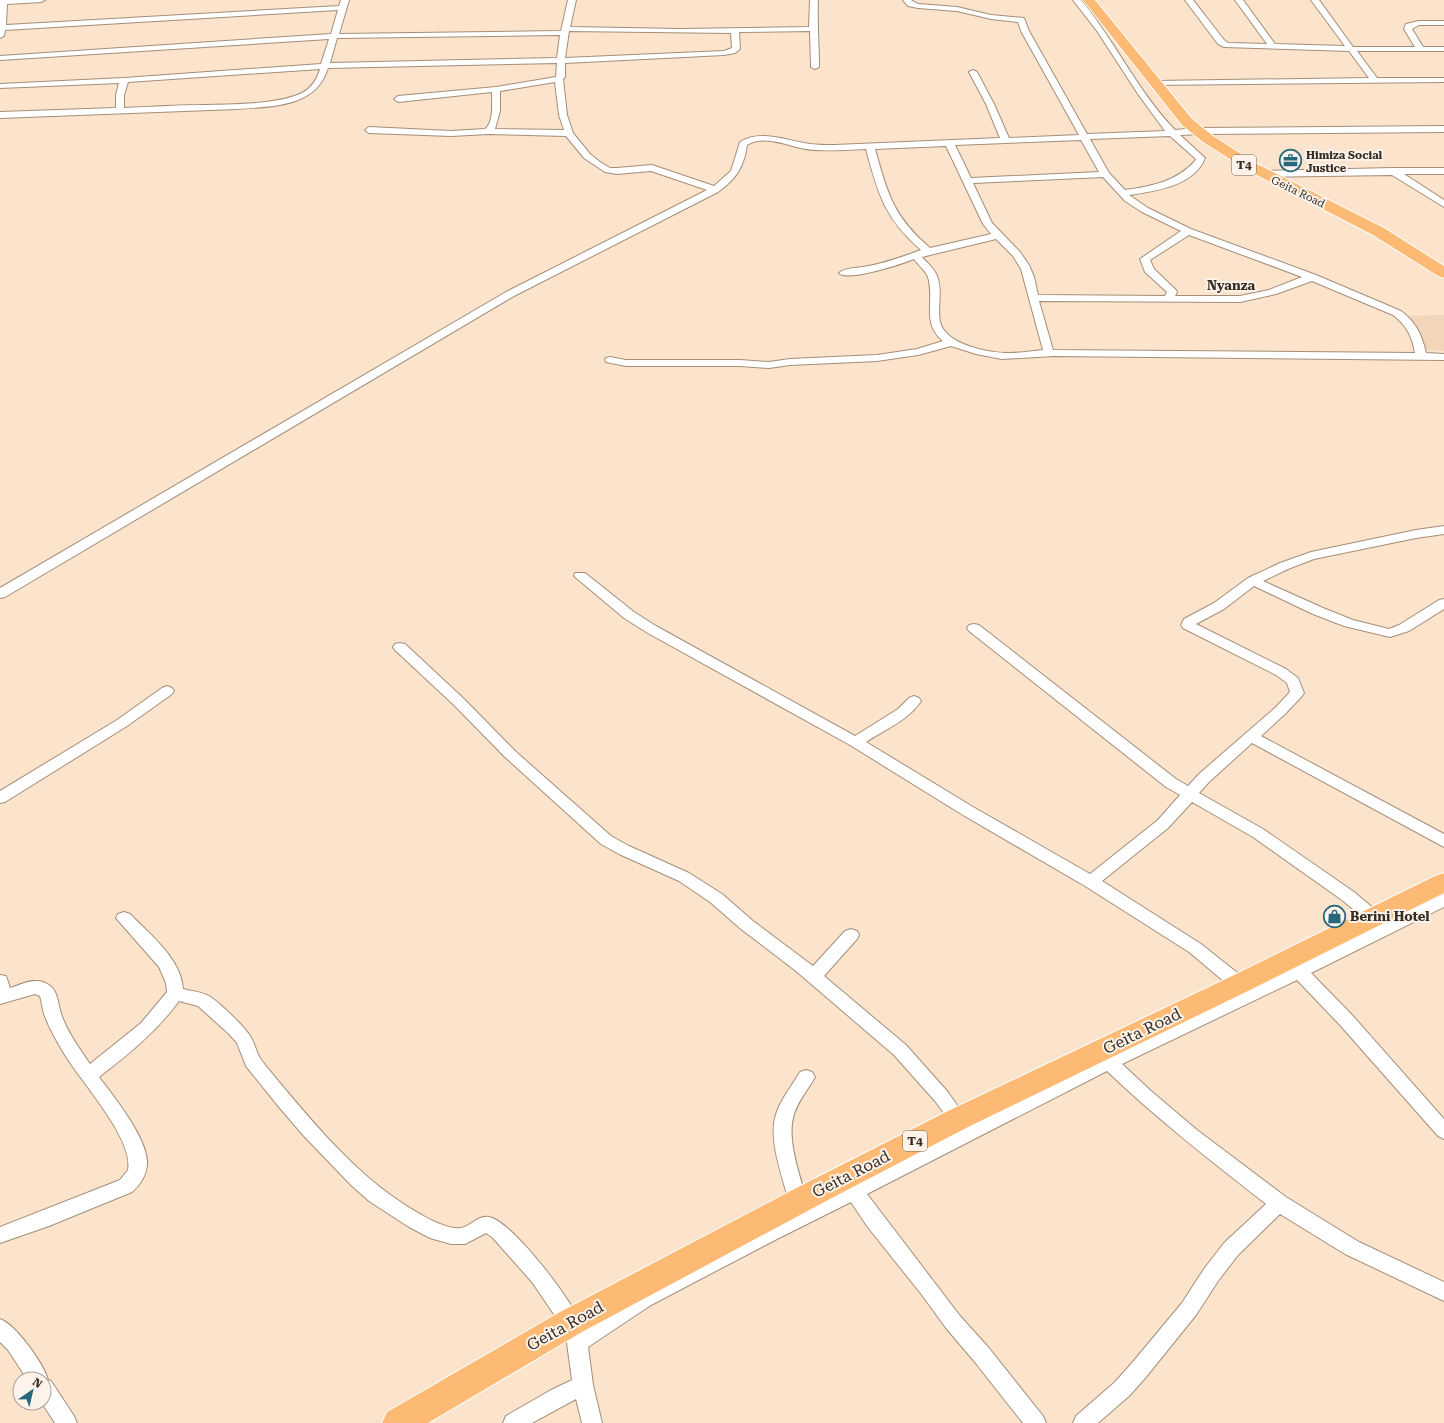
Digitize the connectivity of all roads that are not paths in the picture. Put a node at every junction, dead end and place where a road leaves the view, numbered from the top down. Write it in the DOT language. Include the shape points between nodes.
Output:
graph roads {
  1 [pos="41,0"];
  2 [pos="572,0"];
  3 [pos="814,0"];
  4 [pos="907,0"];
  5 [pos="1077,0"];
  6 [pos="1089,0"];
  7 [pos="1189,0"];
  8 [pos="1239,0"];
  9 [pos="1315,0"];
  10 [pos="2,1"];
  11 [pos="343,4"];
  12 [pos="1444,23"];
  13 [pos="1,28"];
  14 [pos="813,29"];
  15 [pos="735,30"];
  16 [pos="566,31"];
  17 [pos="0,36"];
  18 [pos="333,36"];
  19 [pos="1272,46"];
  20 [pos="1352,49"];
  21 [pos="1421,49"];
  22 [pos="1444,49"];
  23 [pos="0,58"];
  24 [pos="561,60"];
  25 [pos="325,66"];
  26 [pos="814,67"];
  27 [pos="973,72"];
  28 [pos="559,78"];
  29 [pos="124,80"];
  30 [pos="1374,80"];
  31 [pos="1444,80"];
  32 [pos="1156,83"];
  33 [pos="0,86"];
  34 [pos="496,89"];
  35 [pos="398,99"];
  36 [pos="120,111"];
  37 [pos="0,115"];
  38 [pos="1444,129"];
  39 [pos="369,130"];
  40 [pos="488,131"];
  41 [pos="1198,131"];
  42 [pos="569,133"];
  43 [pos="1173,133"];
  44 [pos="1084,137"];
  45 [pos="1006,141"];
  46 [pos="950,144"];
  47 [pos="870,146"];
  48 [pos="1393,171"];
  49 [pos="1444,171"];
  50 [pos="1105,174"];
  51 [pos="1261,174"];
  52 [pos="968,181"];
  53 [pos="715,190"];
  54 [pos="1122,193"];
  55 [pos="1444,204"];
  56 [pos="1188,231"];
  57 [pos="996,236"];
  58 [pos="928,251"];
  59 [pos="917,256"];
  60 [pos="844,273"];
  61 [pos="1444,273"];
  62 [pos="1312,277"];
  63 [pos="1033,298"];
  64 [pos="1168,298"];
  65 [pos="953,342"];
  66 [pos="1049,353"];
  67 [pos="1421,356"];
  68 [pos="1444,357"];
  69 [pos="610,360"];
  70 [pos="1444,530"];
  71 [pos="580,576"];
  72 [pos="1253,581"];
  73 [pos="4,592"];
  74 [pos="1444,603"];
  75 [pos="974,628"];
  76 [pos="400,647"];
  77 [pos="167,691"];
  78 [pos="914,701"];
  79 [pos="1252,737"];
  80 [pos="855,742"];
  81 [pos="1189,794"];
  82 [pos="0,798"];
  83 [pos="1444,841"];
  84 [pos="1091,882"];
  85 [pos="1444,882"];
  86 [pos="1444,900"];
  87 [pos="1373,917"];
  88 [pos="124,918"];
  89 [pos="851,935"];
  90 [pos="1299,972"];
  91 [pos="814,976"];
  92 [pos="1239,984"];
  93 [pos="1,991"];
  94 [pos="175,993"];
  95 [pos="1109,1062"];
  96 [pos="89,1076"];
  97 [pos="806,1077"];
  98 [pos="958,1119"];
  99 [pos="1444,1131"];
  100 [pos="854,1191"];
  101 [pos="798,1202"];
  102 [pos="1279,1203"];
  103 [pos="0,1235"];
  104 [pos="1444,1292"];
  105 [pos="0,1328"];
  106 [pos="574,1333"];
  107 [pos="33,1371"];
  108 [pos="583,1385"];
  109 [pos="52,1400"];
  110 [pos="67,1423"];
  111 [pos="398,1423"];
  112 [pos="513,1423"];
  113 [pos="592,1423"];
  114 [pos="1036,1423"];
  115 [pos="1083,1423"];
  1 -- 10 [label="street"];
  2 -- 16 [label="street"];
  3 -- 14 [label="street"];
  4 -- 44 [label="street" via="918,6 957,9 991,17 1021,20"];
  5 -- 43 [label="street" via="1158,117"];
  6 -- 32 [label="highway, Geita Road / T4"];
  7 -- 19 [label="street" via="1223,44"];
  8 -- 19 [label="street"];
  9 -- 20 [label="street"];
  10 -- 13 [label="street"];
  11 -- 13 [label="street"];
  11 -- 18 [label="street"];
  12 -- 21 [label="street" via="1419,23 1409,26 1408,29"];
  13 -- 17 [label="street"];
  14 -- 15 [label="street"];
  14 -- 26 [label="street"];
  15 -- 16 [label="street"];
  15 -- 24 [label="street" via="736,49 728,52"];
  16 -- 18 [label="street"];
  16 -- 24 [label="street"];
  18 -- 23 [label="street"];
  18 -- 25 [label="street"];
  19 -- 20 [label="street"];
  20 -- 21 [label="street"];
  20 -- 30 [label="street"];
  21 -- 22 [label="street"];
  24 -- 25 [label="street"];
  24 -- 28 [label="street"];
  25 -- 29 [label="street"];
  25 -- 36 [label="street" via="315,88 296,98 244,106"];
  27 -- 45 [label="street"];
  28 -- 34 [label="street"];
  28 -- 42 [label="street" via="562,116"];
  29 -- 33 [label="street"];
  29 -- 36 [label="street" via="120,95"];
  30 -- 31 [label="street"];
  30 -- 32 [label="street"];
  32 -- 41 [label="highway, Geita Road / T4" via="1187,122"];
  34 -- 35 [label="street"];
  34 -- 40 [label="street" via="498,100 492,128"];
  36 -- 37 [label="street"];
  38 -- 41 [label="street"];
  39 -- 40 [label="street" via="455,133"];
  40 -- 42 [label="street"];
  41 -- 43 [label="street"];
  41 -- 51 [label="highway, Geita Road / T4" via="1222,150"];
  42 -- 53 [label="street" via="587,156 608,170 652,168"];
  43 -- 44 [label="street"];
  43 -- 54 [label="street" via="1201,158 1199,162 1176,182"];
  44 -- 45 [label="street"];
  44 -- 50 [label="street"];
  45 -- 46 [label="street"];
  46 -- 47 [label="street"];
  46 -- 52 [label="street"];
  47 -- 53 [label="street" via="811,147 764,138 749,140 743,144 737,170 728,181"];
  47 -- 58 [label="street" via="892,212"];
  48 -- 49 [label="street"];
  48 -- 51 [label="street"];
  48 -- 55 [label="street"];
  50 -- 52 [label="street"];
  50 -- 54 [label="street"];
  51 -- 61 [label="highway, Geita Road / T4" via="1369,226"];
  52 -- 57 [label="street"];
  53 -- 73 [label="street" via="510,294"];
  54 -- 56 [label="street" via="1145,210"];
  56 -- 62 [label="street"];
  56 -- 64 [label="street" via="1145,259 1149,270 1171,290"];
  57 -- 58 [label="street"];
  57 -- 63 [label="street" via="1014,251 1024,265"];
  58 -- 59 [label="street"];
  59 -- 60 [label="street" via="872,269"];
  59 -- 65 [label="street" via="934,282 934,316 938,328"];
  62 -- 64 [label="street" via="1272,292 1240,299"];
  62 -- 67 [label="street" via="1387,308 1408,321 1416,332"];
  63 -- 64 [label="street"];
  63 -- 66 [label="street"];
  65 -- 66 [label="street" via="1001,356"];
  65 -- 69 [label="street" via="918,352 877,358 769,365 626,363"];
  66 -- 67 [label="street"];
  67 -- 68 [label="street"];
  70 -- 72 [label="street" via="1311,556"];
  71 -- 80 [label="street" via="629,615 652,629"];
  72 -- 74 [label="street" via="1348,623 1390,633 1404,628"];
  72 -- 79 [label="street" via="1188,625 1269,665 1293,681 1297,693 1295,697"];
  75 -- 81 [label="street"];
  76 -- 91 [label="street" via="510,754 606,840 684,877 716,898"];
  77 -- 82 [label="street" via="122,723"];
  78 -- 80 [label="street" via="903,712"];
  79 -- 81 [label="street"];
  79 -- 83 [label="street"];
  80 -- 84 [label="street"];
  81 -- 84 [label="street" via="1163,824"];
  81 -- 87 [label="street" via="1270,841 1348,896"];
  84 -- 92 [label="street" via="1195,948"];
  85 -- 87 [label="highway, Geita Road / T4"];
  86 -- 90 [label="street"];
  87 -- 92 [label="highway, Geita Road / T4"];
  88 -- 94 [label="street" via="168,968 174,978"];
  89 -- 91 [label="street"];
  90 -- 95 [label="street"];
  90 -- 99 [label="street" via="1346,1020"];
  91 -- 98 [label="street" via="908,1058"];
  92 -- 98 [label="highway, Geita Road / T4"];
  93 -- 96 [label="street" via="31,987 40,987 44,990 61,1032"];
  94 -- 96 [label="street" via="151,1025"];
  94 -- 106 [label="street" via="203,1001 235,1029 244,1040 255,1065 290,1108 357,1179 376,1195 416,1221 451,1236 465,1236 484,1226 494,1227 539,1276"];
  95 -- 100 [label="street"];
  95 -- 102 [label="street" via="1145,1096"];
  96 -- 103 [label="street" via="124,1128 136,1151 139,1167 136,1176 118,1190"];
  97 -- 101 [label="street" via="784,1118 783,1128"];
  98 -- 101 [label="highway, Geita Road / T4"];
  100 -- 106 [label="street"];
  100 -- 114 [label="street" via="953,1322 986,1359"];
  101 -- 106 [label="highway, Geita Road / T4"];
  102 -- 104 [label="street" via="1352,1248"];
  102 -- 115 [label="street" via="1231,1249 1189,1309 1139,1370 1122,1389"];
  105 -- 107 [label="street" via="15,1343"];
  106 -- 108 [label="street"];
  106 -- 111 [label="highway, Geita Road / T4"];
  108 -- 112 [label="street"];
  108 -- 113 [label="street"];
  109 -- 110 [label="street"];
}
